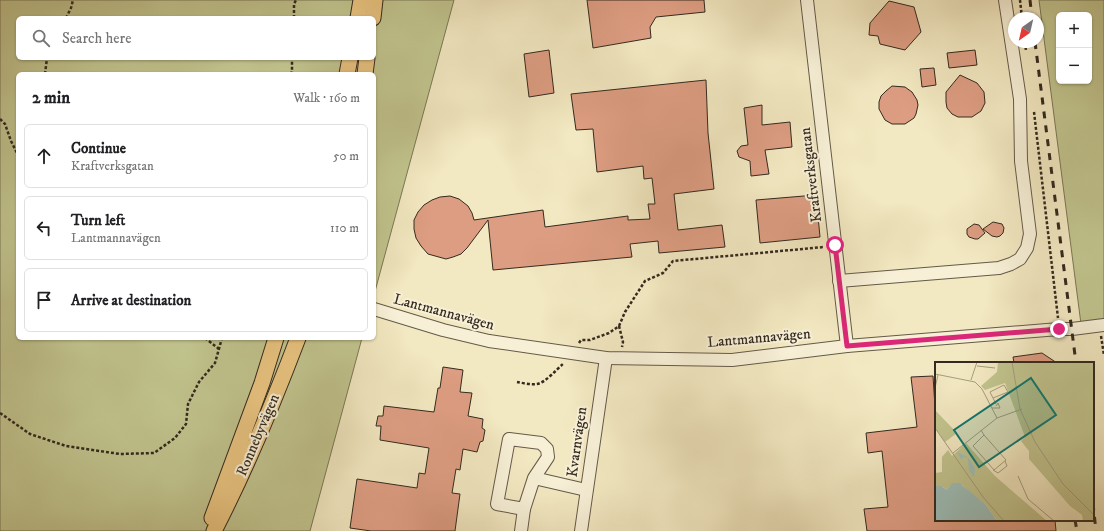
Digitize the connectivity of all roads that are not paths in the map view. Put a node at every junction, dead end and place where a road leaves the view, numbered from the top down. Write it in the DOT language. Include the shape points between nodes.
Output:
graph roads {
  1 [pos="362,0"];
  2 [pos="375,0"];
  3 [pos="807,0"];
  4 [pos="1005,0"];
  5 [pos="358,16"];
  6 [pos="373,16"];
  7 [pos="350,60"];
  8 [pos="367,60"];
  9 [pos="347,72"];
  10 [pos="365,72"];
  11 [pos="839,281"];
  12 [pos="376,309"];
  13 [pos="1102,325"];
  14 [pos="275,340"];
  15 [pos="297,340"];
  16 [pos="847,346"];
  17 [pos="606,358"];
  18 [pos="534,478"];
  19 [pos="586,490"];
  20 [pos="524,509"];
  21 [pos="207,531"];
  22 [pos="214,531"];
  23 [pos="521,531"];
  24 [pos="581,531"];
  1 -- 5 [label="main road"];
  2 -- 6 [label="main road"];
  3 -- 11 [label="street, Kraftverksgatan"];
  4 -- 11 [label="street" via="1020,99 1021,161 1030,234 1027,248 1020,258 999,268"];
  7 -- 9 [label="main road"];
  8 -- 10 [label="main road"];
  11 -- 16 [label="street, Kraftverksgatan"];
  12 -- 17 [label="street, Lantmannavägen" via="443,330 489,341"];
  13 -- 16 [label="street, Lantmannavägen"];
  14 -- 21 [label="main road, Ronnebyvägen"];
  15 -- 22 [label="main road, Ronnebyvägen" via="264,422"];
  16 -- 17 [label="street, Lantmannavägen" via="732,360"];
  17 -- 19 [label="street, Kvarnvägen"];
  18 -- 19 [label="street"];
  18 -- 20 [label="street"];
  18 -- 20 [label="street" via="548,457 546,449 541,443 509,439 497,504"];
  19 -- 24 [label="street, Kvarnvägen"];
  20 -- 23 [label="street"];
}
